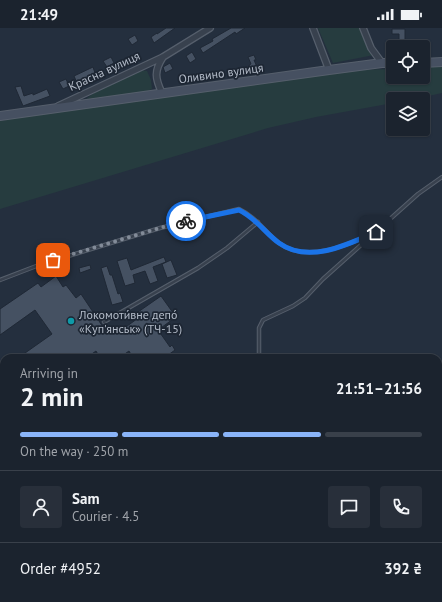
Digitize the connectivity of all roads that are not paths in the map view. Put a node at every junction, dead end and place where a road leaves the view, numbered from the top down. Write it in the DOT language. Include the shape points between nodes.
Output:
graph roads {
  1 [pos="210,28"];
  2 [pos="313,28"];
  3 [pos="363,28"];
  4 [pos="164,57"];
  5 [pos="442,62"];
  6 [pos="382,63"];
  7 [pos="386,63"];
  8 [pos="430,63"];
  9 [pos="328,70"];
  10 [pos="162,93"];
  11 [pos="52,108"];
  12 [pos="0,116"];
  13 [pos="442,177"];
  14 [pos="258,222"];
  15 [pos="376,232"];
  16 [pos="0,280"];
  17 [pos="104,322"];
  18 [pos="259,354"];
  1 -- 4 [label="street, Красна вулиця"];
  2 -- 9 [label="street"];
  3 -- 6 [label="street" via="371,48"];
  4 -- 10 [label="street" via="156,72 157,83"];
  4 -- 11 [label="street, Красна вулиця"];
  5 -- 8 [label="street"];
  6 -- 7 [label="street, Оливино вулиця"];
  6 -- 9 [label="street, Оливино вулиця"];
  9 -- 10 [label="street, Оливино вулиця"];
  10 -- 11 [label="street, Оливино вулиця"];
  11 -- 12 [label="street, Красна вулиця"];
  13 -- 15 [label="lane" via="418,194"];
  14 -- 15 [label="lane" via="278,242 291,250 312,252 340,248"];
  14 -- 16 [label="lane" via="239,210 213,215 160,228"];
  14 -- 17 [label="lane" via="198,268"];
  15 -- 18 [label="lane" via="304,298 263,320 259,328"];
}
